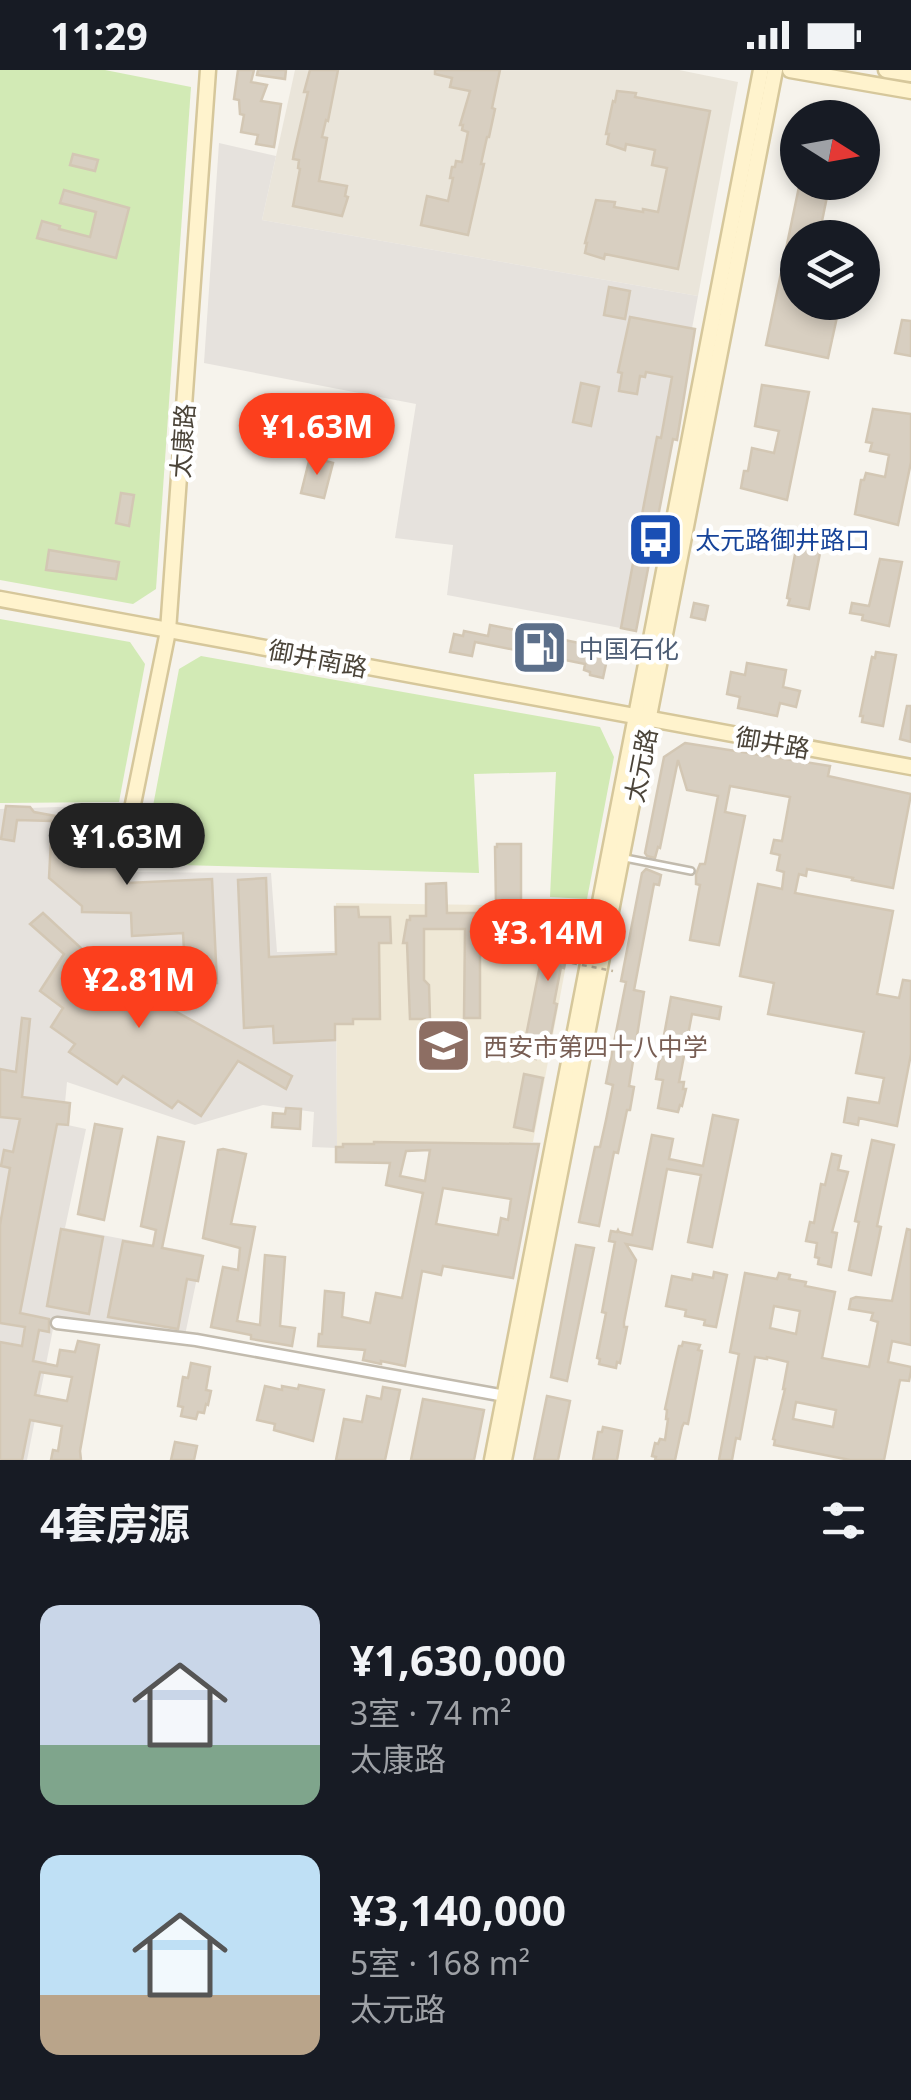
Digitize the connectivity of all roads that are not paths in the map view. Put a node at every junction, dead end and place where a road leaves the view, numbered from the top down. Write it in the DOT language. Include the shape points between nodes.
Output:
graph roads {
  1 [pos="208,70"];
  2 [pos="761,70"];
  3 [pos="775,70"];
  4 [pos="790,70"];
  5 [pos="886,70"];
  6 [pos="911,74"];
  7 [pos="911,91"];
  8 [pos="0,599"];
  9 [pos="168,630"];
  10 [pos="642,719"];
  11 [pos="911,768"];
  12 [pos="132,810"];
  13 [pos="622,857"];
  14 [pos="691,872"];
  15 [pos="57,1322"];
  16 [pos="505,1396"];
  17 [pos="492,1460"];
  18 [pos="504,1460"];
  1 -- 9 [label="main road, 太康路"];
  2 -- 10 [label="main road, 太元路"];
  3 -- 10 [label="main road, 太元路"];
  4 -- 7 [label="main road"];
  5 -- 6 [label="main road"];
  8 -- 9 [label="main road, 御井南路"];
  9 -- 10 [label="main road, 御井南路"];
  9 -- 12 [label="main road, 太康路"];
  10 -- 11 [label="main road, 御井路"];
  10 -- 13 [label="main road, 太元路"];
  10 -- 16 [label="main road, 太元路"];
  13 -- 14 [label="lane"];
  13 -- 18 [label="main road, 太元路"];
  15 -- 16 [label="street"];
  16 -- 17 [label="main road, 太元路"];
}
